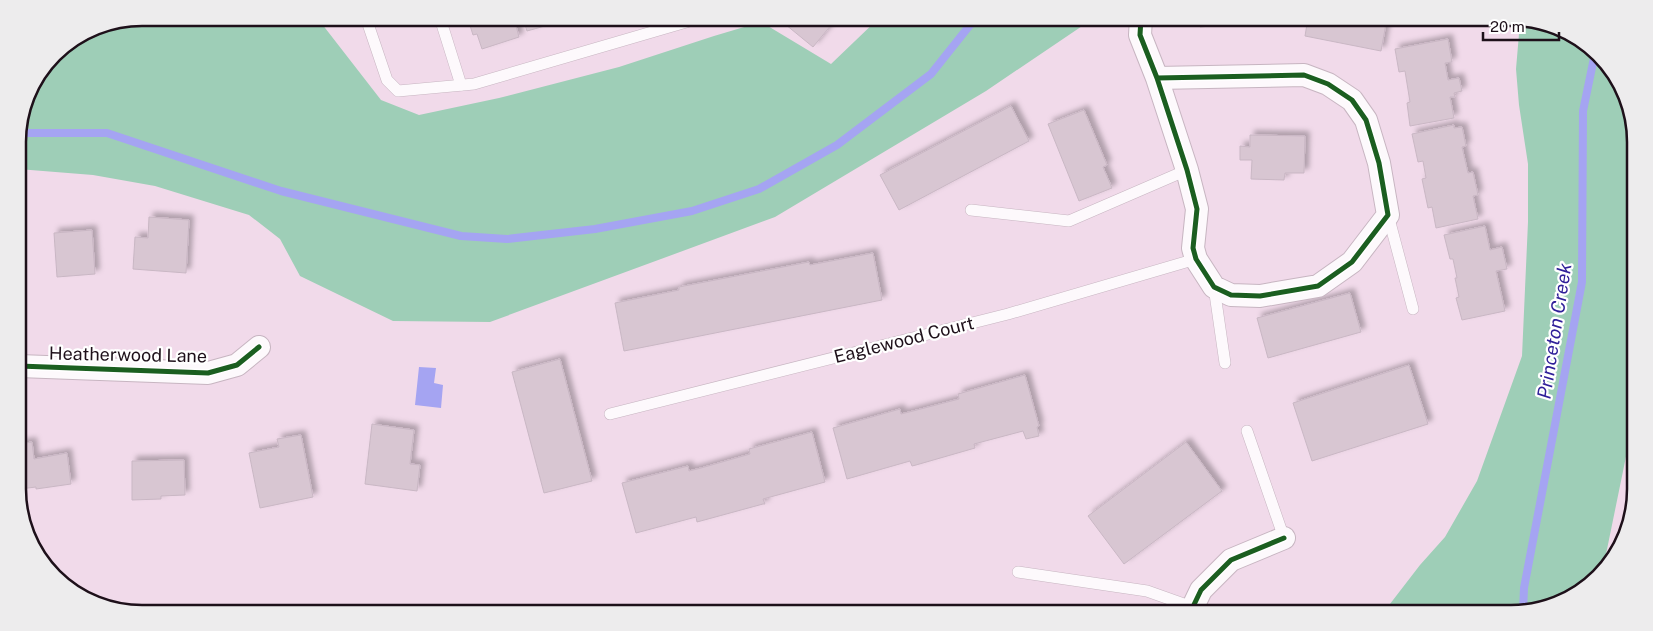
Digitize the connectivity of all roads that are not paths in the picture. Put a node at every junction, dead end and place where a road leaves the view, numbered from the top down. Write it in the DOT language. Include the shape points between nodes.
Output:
graph roads {
  1 [pos="369,26"];
  2 [pos="443,26"];
  3 [pos="673,26"];
  4 [pos="1141,26"];
  5 [pos="1157,78"];
  6 [pos="461,85"];
  7 [pos="1187,170"];
  8 [pos="971,210"];
  9 [pos="1388,215"];
  10 [pos="1196,260"];
  11 [pos="1214,287"];
  12 [pos="1413,309"];
  13 [pos="259,347"];
  14 [pos="1225,363"];
  15 [pos="26,366"];
  16 [pos="610,414"];
  17 [pos="1248,431"];
  18 [pos="1284,538"];
  19 [pos="1018,572"];
  20 [pos="1179,605"];
  21 [pos="1194,605"];
  1 -- 6 [label="lane" via="387,80 398,91"];
  2 -- 6 [label="lane"];
  3 -- 6 [label="lane" via="474,84"];
  4 -- 5 [label="street" via="1140,35"];
  5 -- 7 [label="street"];
  5 -- 9 [label="street" via="1304,75 1328,84 1352,100 1366,120 1379,162"];
  7 -- 8 [label="lane" via="1069,222"];
  7 -- 10 [label="street" via="1197,209 1193,248"];
  9 -- 11 [label="street" via="1352,262 1318,286 1260,296 1231,295"];
  9 -- 12 [label="lane"];
  10 -- 11 [label="street"];
  10 -- 16 [label="lane, Eaglewood Court" via="1008,314"];
  11 -- 14 [label="lane"];
  13 -- 15 [label="street, Heatherwood Lane" via="237,365 208,373"];
  17 -- 18 [label="lane"];
  18 -- 21 [label="street" via="1231,560 1201,590"];
  19 -- 20 [label="lane" via="1147,591"];
}
